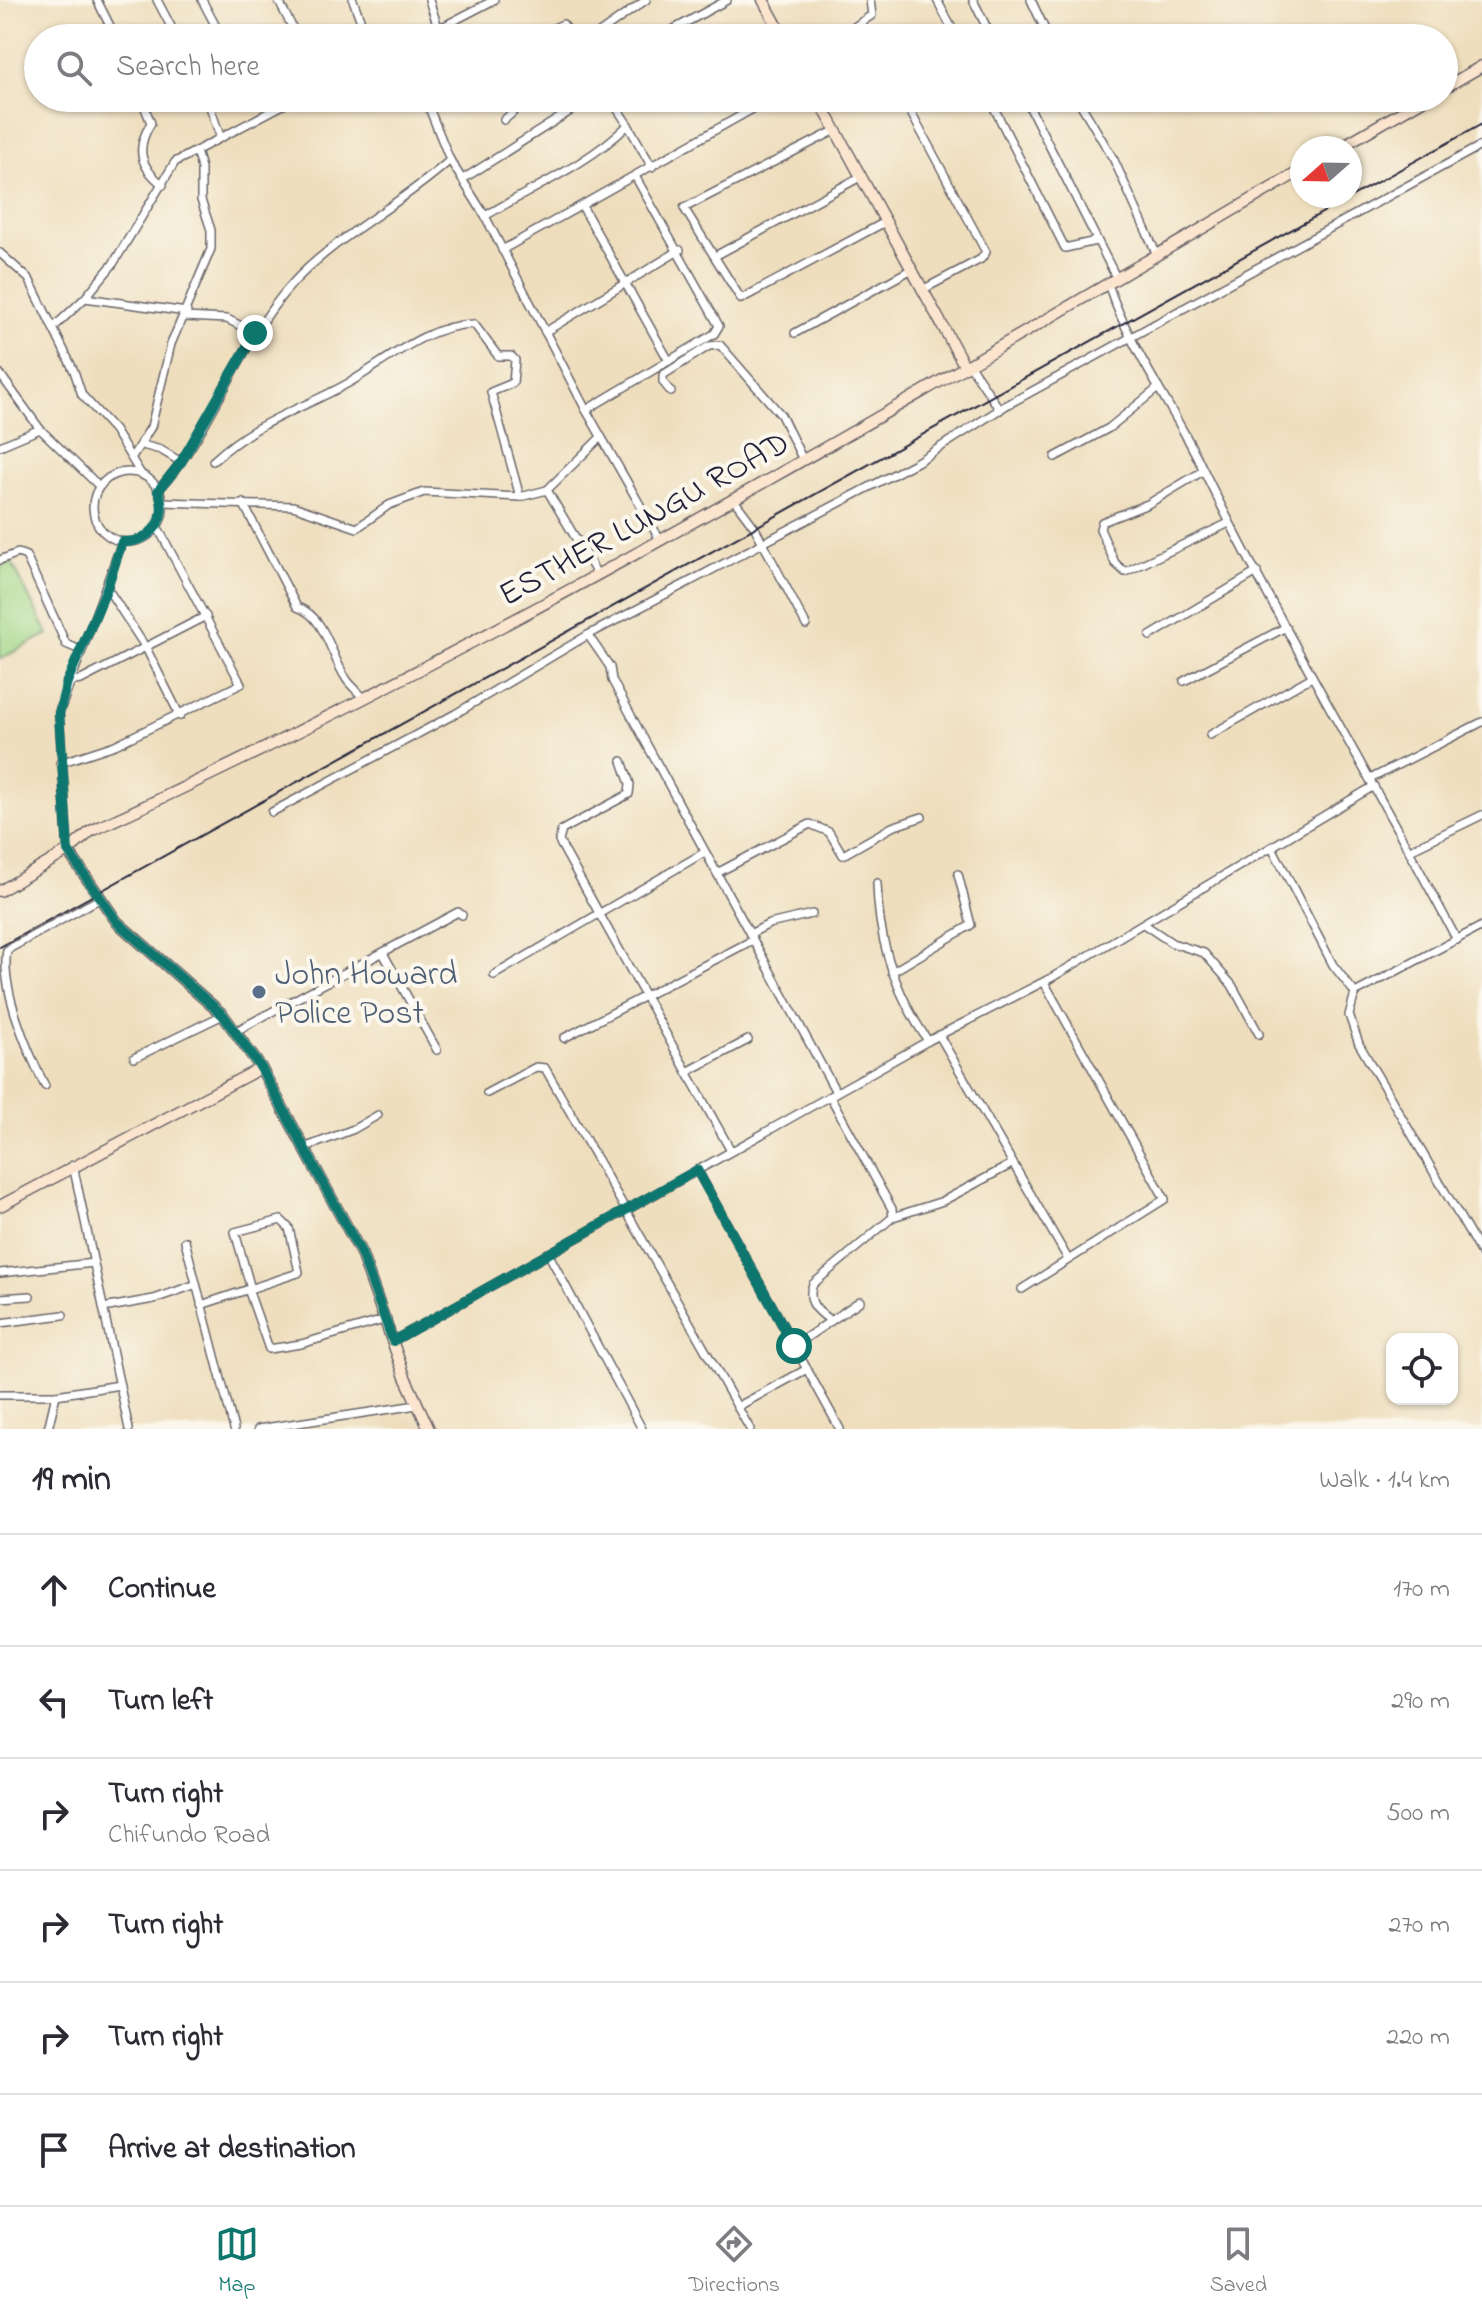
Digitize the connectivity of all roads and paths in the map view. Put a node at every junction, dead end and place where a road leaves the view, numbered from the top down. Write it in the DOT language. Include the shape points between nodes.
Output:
graph roads {
  1 [pos="97,0"];
  2 [pos="157,0"];
  3 [pos="202,0"];
  4 [pos="278,0"];
  5 [pos="354,0"];
  6 [pos="429,0"];
  7 [pos="494,0"];
  8 [pos="646,0"];
  9 [pos="727,0"];
  10 [pos="763,0"];
  11 [pos="870,0"];
  12 [pos="937,0"];
  13 [pos="973,0"];
  14 [pos="1031,0"];
  15 [pos="109,24"];
  16 [pos="170,24"];
  17 [pos="215,24"];
  18 [pos="291,24"];
  19 [pos="362,24"];
  20 [pos="437,24"];
  21 [pos="450,24"];
  22 [pos="612,24"];
  23 [pos="683,24"];
  24 [pos="776,24"];
  25 [pos="859,24"];
  26 [pos="950,24"];
  27 [pos="985,24"];
  28 [pos="1042,24"];
  29 [pos="1482,66"];
  30 [pos="1458,80"];
  31 [pos="147,112"];
  32 [pos="212,112"];
  33 [pos="268,112"];
  34 [pos="431,112"];
  35 [pos="513,112"];
  36 [pos="569,112"];
  37 [pos="619,112"];
  38 [pos="748,112"];
  39 [pos="828,112"];
  40 [pos="911,112"];
  41 [pos="996,112"];
  42 [pos="1032,112"];
  43 [pos="1085,112"];
  44 [pos="1402,112"];
  45 [pos="504,120"];
  46 [pos="628,125"];
  47 [pos="836,130"];
  48 [pos="220,136"];
  49 [pos="1360,136"];
  50 [pos="1482,145"];
  51 [pos="196,151"];
  52 [pos="450,160"];
  53 [pos="652,167"];
  54 [pos="635,176"];
  55 [pos="862,176"];
  56 [pos="1290,177"];
  57 [pos="463,179"];
  58 [pos="163,185"];
  59 [pos="582,206"];
  60 [pos="485,216"];
  61 [pos="887,221"];
  62 [pos="1096,241"];
  63 [pos="502,250"];
  64 [pos="680,250"];
  65 [pos="0,253"];
  66 [pos="1157,255"];
  67 [pos="715,256"];
  68 [pos="912,269"];
  69 [pos="1112,282"];
  70 [pos="626,283"];
  71 [pos="922,290"];
  72 [pos="85,298"];
  73 [pos="186,314"];
  74 [pos="53,328"];
  75 [pos="545,332"];
  76 [pos="255,333"];
  77 [pos="795,333"];
  78 [pos="1128,339"];
  79 [pos="669,361"];
  80 [pos="967,365"];
  81 [pos="0,374"];
  82 [pos="1158,388"];
  83 [pos="671,392"];
  84 [pos="586,410"];
  85 [pos="1000,410"];
  86 [pos="40,429"];
  87 [pos="601,437"];
  88 [pos="142,445"];
  89 [pos="0,446"];
  90 [pos="132,457"];
  91 [pos="1055,457"];
  92 [pos="803,460"];
  93 [pos="213,461"];
  94 [pos="181,462"];
  95 [pos="1203,471"];
  96 [pos="141,474"];
  97 [pos="99,486"];
  98 [pos="547,490"];
  99 [pos="158,491"];
  100 [pos="520,497"];
  101 [pos="734,500"];
  102 [pos="162,502"];
  103 [pos="243,503"];
  104 [pos="1229,523"];
  105 [pos="157,526"];
  106 [pos="660,540"];
  107 [pos="122,542"];
  108 [pos="762,543"];
  109 [pos="0,560"];
  110 [pos="1257,572"];
  111 [pos="597,574"];
  112 [pos="107,588"];
  113 [pos="206,616"];
  114 [pos="806,625"];
  115 [pos="1286,627"];
  116 [pos="588,635"];
  117 [pos="1150,636"];
  118 [pos="146,648"];
  119 [pos="80,650"];
  120 [pos="1312,677"];
  121 [pos="1184,681"];
  122 [pos="67,682"];
  123 [pos="364,699"];
  124 [pos="180,716"];
  125 [pos="1482,722"];
  126 [pos="1210,735"];
  127 [pos="622,761"];
  128 [pos="60,763"];
  129 [pos="1372,782"];
  130 [pos="272,812"];
  131 [pos="1482,815"];
  132 [pos="922,817"];
  133 [pos="1272,847"];
  134 [pos="1410,850"];
  135 [pos="68,851"];
  136 [pos="705,852"];
  137 [pos="717,873"];
  138 [pos="958,874"];
  139 [pos="877,883"];
  140 [pos="0,891"];
  141 [pos="99,899"];
  142 [pos="598,914"];
  143 [pos="812,914"];
  144 [pos="462,915"];
  145 [pos="1145,925"];
  146 [pos="1482,926"];
  147 [pos="752,937"];
  148 [pos="1457,940"];
  149 [pos="383,953"];
  150 [pos="892,972"];
  151 [pos="494,975"];
  152 [pos="1044,982"];
  153 [pos="644,993"];
  154 [pos="1355,993"];
  155 [pos="223,1015"];
  156 [pos="236,1031"];
  157 [pos="1259,1034"];
  158 [pos="939,1035"];
  159 [pos="564,1038"];
  160 [pos="748,1040"];
  161 [pos="928,1041"];
  162 [pos="437,1050"];
  163 [pos="134,1058"];
  164 [pos="261,1068"];
  165 [pos="687,1072"];
  166 [pos="45,1086"];
  167 [pos="487,1093"];
  168 [pos="833,1094"];
  169 [pos="378,1115"];
  170 [pos="304,1148"];
  171 [pos="731,1151"];
  172 [pos="1012,1164"];
  173 [pos="73,1165"];
  174 [pos="697,1170"];
  175 [pos="0,1206"];
  176 [pos="624,1211"];
  177 [pos="893,1217"];
  178 [pos="185,1241"];
  179 [pos="548,1253"];
  180 [pos="1482,1255"];
  181 [pos="1068,1259"];
  182 [pos="94,1263"];
  183 [pos="0,1273"];
  184 [pos="194,1285"];
  185 [pos="250,1289"];
  186 [pos="1022,1289"];
  187 [pos="30,1296"];
  188 [pos="0,1298"];
  189 [pos="860,1301"];
  190 [pos="201,1305"];
  191 [pos="103,1308"];
  192 [pos="63,1315"];
  193 [pos="387,1319"];
  194 [pos="831,1321"];
  195 [pos="0,1323"];
  196 [pos="393,1341"];
  197 [pos="794,1346"];
  198 [pos="807,1369"];
  199 [pos="120,1385"];
  200 [pos="0,1395"];
  201 [pos="56,1395"];
  202 [pos="417,1405"];
  203 [pos="737,1407"];
  204 [pos="48,1429"];
  205 [pos="129,1429"];
  206 [pos="234,1429"];
  207 [pos="258,1429"];
  208 [pos="429,1429"];
  209 [pos="642,1429"];
  210 [pos="750,1429"];
  211 [pos="840,1429"];
  1 -- 15 [label="street"];
  2 -- 16 [label="street"];
  3 -- 17 [label="street"];
  4 -- 18 [label="street"];
  5 -- 19 [label="street"];
  6 -- 20 [label="street"];
  7 -- 21 [label="street"];
  8 -- 22 [label="street"];
  9 -- 23 [label="street"];
  10 -- 24 [label="street"];
  11 -- 25 [label="street" via="872,15"];
  12 -- 26 [label="street"];
  13 -- 27 [label="street"];
  14 -- 28 [label="street"];
  29 -- 30 [label="street"];
  31 -- 58 [label="street" via="151,123 142,136 141,157 147,172"];
  32 -- 48 [label="street"];
  33 -- 48 [label="street"];
  34 -- 52 [label="street"];
  35 -- 45 [label="street"];
  36 -- 57 [label="street"];
  37 -- 46 [label="street"];
  38 -- 53 [label="street"];
  39 -- 47 [label="street"];
  40 -- 71 [label="street" via="986,252"];
  41 -- 62 [label="street" via="1065,248"];
  42 -- 62 [label="street"];
  43 -- 66 [label="street" via="1114,160"];
  44 -- 49 [label="street"];
  46 -- 53 [label="street"];
  46 -- 60 [label="street" via="600,149"];
  47 -- 55 [label="street"];
  47 -- 67 [label="street" via="684,208"];
  48 -- 51 [label="street"];
  50 -- 78 [label="street"];
  51 -- 58 [label="street" via="168,169"];
  51 -- 73 [label="street" via="212,240"];
  52 -- 57 [label="street"];
  52 -- 76 [label="street" via="416,192 312,266"];
  53 -- 54 [label="street"];
  54 -- 59 [label="street"];
  54 -- 64 [label="street"];
  55 -- 61 [label="street"];
  55 -- 67 [label="street"];
  56 -- 66 [label="street, ESTHER LUNGU ROAD"];
  57 -- 60 [label="street"];
  58 -- 72 [label="street"];
  59 -- 63 [label="street"];
  59 -- 70 [label="street"];
  60 -- 63 [label="street"];
  61 -- 67 [label="street" via="744,299 738,298"];
  61 -- 68 [label="street"];
  62 -- 69 [label="street"];
  63 -- 75 [label="street"];
  64 -- 70 [label="street"];
  64 -- 79 [label="street" via="719,326"];
  65 -- 74 [label="street" via="29,279"];
  66 -- 69 [label="street, ESTHER LUNGU ROAD"];
  68 -- 71 [label="street"];
  68 -- 77 [label="street"];
  69 -- 78 [label="street"];
  69 -- 80 [label="street, ESTHER LUNGU ROAD"];
  70 -- 75 [label="street"];
  70 -- 79 [label="street"];
  71 -- 80 [label="street"];
  72 -- 73 [label="street"];
  72 -- 74 [label="street"];
  73 -- 76 [label="street" via="227,319"];
  73 -- 88 [label="street" via="171,344"];
  74 -- 90 [label="street" via="82,395"];
  75 -- 84 [label="street"];
  76 -- 94 [label="street"];
  78 -- 82 [label="street"];
  78 -- 85 [label="street"];
  79 -- 84 [label="street"];
  80 -- 85 [label="street"];
  80 -- 92 [label="street, ESTHER LUNGU ROAD"];
  81 -- 86 [label="street"];
  82 -- 91 [label="street" via="1109,428"];
  82 -- 95 [label="street"];
  83 -- 92 [label="street" via="663,375 709,346 720,345 781,415"];
  84 -- 87 [label="street"];
  85 -- 108 [label="street" via="917,462"];
  86 -- 89 [label="street"];
  86 -- 97 [label="street"];
  87 -- 98 [label="street"];
  87 -- 106 [label="street"];
  88 -- 90 [label="street"];
  88 -- 94 [label="street"];
  90 -- 96 [label="street"];
  92 -- 101 [label="street, ESTHER LUNGU ROAD"];
  93 -- 100 [label="street" via="256,427 350,382 399,350 453,324 474,324 498,356 515,360 513,383 491,392"];
  94 -- 99 [label="street"];
  95 -- 104 [label="street"];
  95 -- 104 [label="street" via="1148,504 1102,522 1100,529 1115,563 1125,572"];
  96 -- 97 [label="street" via="116,473"];
  96 -- 99 [label="street"];
  97 -- 107 [label="street" via="93,501 96,521 109,537"];
  98 -- 100 [label="street"];
  98 -- 111 [label="street"];
  99 -- 102 [label="street"];
  100 -- 103 [label="street" via="424,492 389,505 357,528 293,506"];
  101 -- 106 [label="street, ESTHER LUNGU ROAD"];
  101 -- 108 [label="street"];
  102 -- 103 [label="street"];
  102 -- 105 [label="street"];
  103 -- 123 [label="street" via="297,607 320,626 347,680"];
  104 -- 110 [label="street"];
  105 -- 107 [label="street" via="138,541"];
  105 -- 113 [label="street"];
  106 -- 111 [label="street, ESTHER LUNGU ROAD"];
  107 -- 112 [label="street"];
  108 -- 114 [label="street"];
  108 -- 116 [label="street"];
  109 -- 119 [label="street" via="18,553 26,556 66,644"];
  110 -- 115 [label="street"];
  110 -- 117 [label="street"];
  111 -- 123 [label="street, ESTHER LUNGU ROAD"];
  112 -- 118 [label="street"];
  112 -- 119 [label="street"];
  113 -- 118 [label="street"];
  113 -- 124 [label="street" via="241,684"];
  115 -- 120 [label="street"];
  115 -- 121 [label="street"];
  116 -- 130 [label="street"];
  116 -- 136 [label="street" via="610,667 612,680"];
  118 -- 122 [label="street"];
  118 -- 124 [label="street"];
  119 -- 122 [label="street"];
  120 -- 126 [label="street"];
  120 -- 129 [label="street"];
  122 -- 128 [label="street" via="59,713"];
  123 -- 135 [label="street, ESTHER LUNGU ROAD" via="91,831"];
  124 -- 128 [label="street" via="102,751"];
  125 -- 129 [label="street"];
  127 -- 142 [label="street" via="629,794 558,835"];
  128 -- 135 [label="street"];
  129 -- 133 [label="street"];
  129 -- 134 [label="street"];
  131 -- 134 [label="street"];
  132 -- 137 [label="street" via="843,855 829,832 810,824"];
  133 -- 145 [label="street"];
  133 -- 154 [label="street" via="1333,965"];
  134 -- 148 [label="street"];
  135 -- 140 [label="street, ESTHER LUNGU ROAD"];
  135 -- 141 [label="street"];
  136 -- 137 [label="street"];
  136 -- 142 [label="street"];
  137 -- 147 [label="street"];
  138 -- 150 [label="street" via="971,925"];
  139 -- 150 [label="street"];
  141 -- 155 [label="street" via="117,922"];
  141 -- 166 [label="street" via="7,950 2,960 11,1016"];
  142 -- 151 [label="street"];
  142 -- 153 [label="street"];
  143 -- 147 [label="street" via="784,919"];
  144 -- 149 [label="street" via="458,912"];
  145 -- 152 [label="street"];
  145 -- 157 [label="street" via="1172,943 1204,953 1232,985"];
  146 -- 148 [label="street"];
  147 -- 153 [label="street"];
  147 -- 168 [label="street"];
  148 -- 154 [label="street"];
  149 -- 156 [label="street"];
  149 -- 162 [label="street"];
  150 -- 161 [label="street"];
  152 -- 158 [label="street"];
  152 -- 181 [label="street" via="1165,1199"];
  153 -- 159 [label="street"];
  153 -- 165 [label="street"];
  154 -- 180 [label="street" via="1349,1015 1359,1044"];
  155 -- 156 [label="street"];
  155 -- 163 [label="street"];
  156 -- 164 [label="street"];
  158 -- 161 [label="street"];
  158 -- 172 [label="street"];
  160 -- 165 [label="street"];
  161 -- 168 [label="street"];
  164 -- 170 [label="street"];
  164 -- 173 [label="street"];
  165 -- 171 [label="street"];
  167 -- 176 [label="street" via="536,1067 545,1068"];
  168 -- 171 [label="street"];
  168 -- 177 [label="street"];
  169 -- 170 [label="street"];
  170 -- 193 [label="street" via="361,1253"];
  171 -- 174 [label="street"];
  172 -- 177 [label="street" via="943,1201"];
  172 -- 181 [label="street"];
  173 -- 175 [label="street"];
  173 -- 182 [label="street"];
  174 -- 176 [label="street"];
  174 -- 197 [label="street"];
  176 -- 179 [label="street"];
  176 -- 203 [label="street"];
  177 -- 194 [label="street" via="813,1284 810,1299"];
  178 -- 184 [label="street"];
  179 -- 196 [label="street"];
  179 -- 209 [label="street"];
  181 -- 186 [label="street"];
  182 -- 183 [label="street"];
  182 -- 191 [label="street"];
  184 -- 190 [label="street"];
  184 -- 191 [label="street"];
  185 -- 185 [label="street" via="299,1272 289,1228 281,1220 235,1232"];
  185 -- 190 [label="street"];
  185 -- 193 [label="street" via="269,1349"];
  187 -- 188 [label="street"];
  189 -- 194 [label="street"];
  190 -- 206 [label="street"];
  191 -- 199 [label="street"];
  192 -- 195 [label="street"];
  193 -- 196 [label="street"];
  194 -- 197 [label="street"];
  196 -- 202 [label="street"];
  197 -- 198 [label="street"];
  198 -- 203 [label="street"];
  198 -- 211 [label="street"];
  199 -- 201 [label="street"];
  199 -- 205 [label="street"];
  200 -- 201 [label="street"];
  201 -- 204 [label="street"];
  202 -- 207 [label="street"];
  202 -- 208 [label="street"];
  203 -- 210 [label="street"];
}
